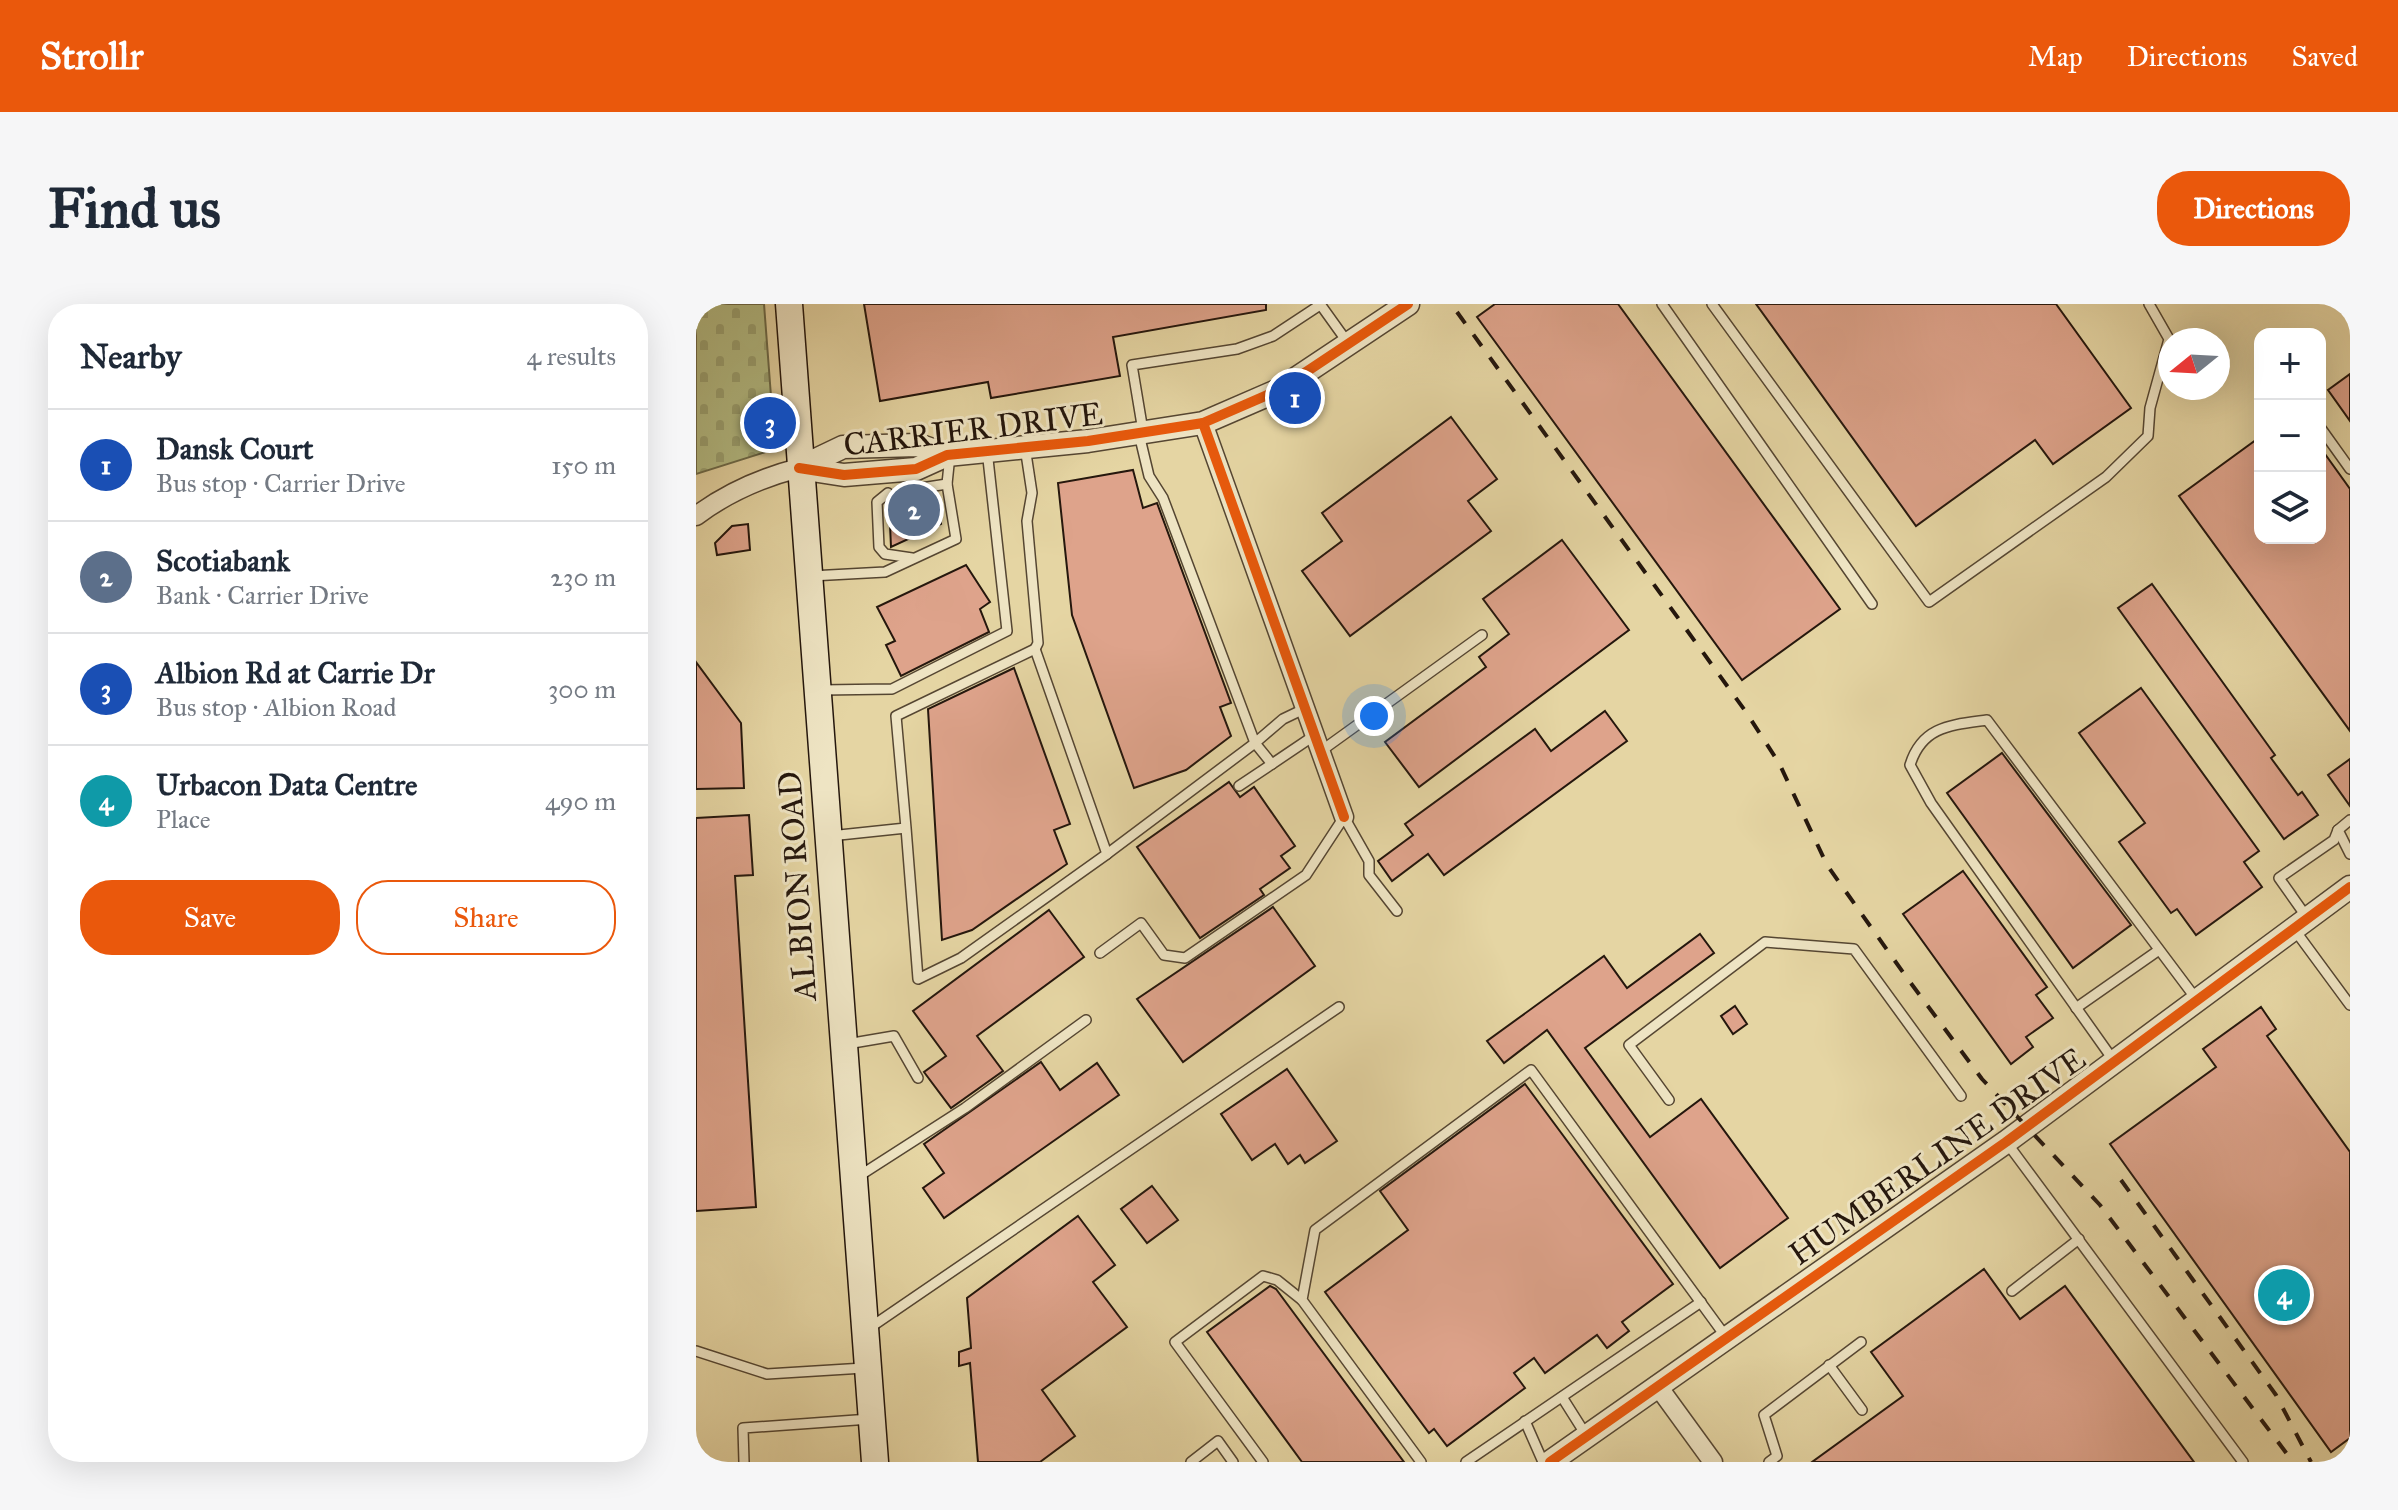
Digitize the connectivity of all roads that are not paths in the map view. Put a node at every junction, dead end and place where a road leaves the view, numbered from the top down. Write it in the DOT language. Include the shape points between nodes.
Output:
graph roads {
  1 [pos="789,304"];
  2 [pos="1320,304"];
  3 [pos="1408,304"];
  4 [pos="1662,304"];
  5 [pos="1712,304"];
  6 [pos="2149,304"];
  7 [pos="1349,344"];
  8 [pos="1203,423"];
  9 [pos="1141,434"];
  10 [pos="2326,435"];
  11 [pos="1025,447"];
  12 [pos="987,450"];
  13 [pos="948,455"];
  14 [pos="799,468"];
  15 [pos="2350,469"];
  16 [pos="947,484"];
  17 [pos="902,491"];
  18 [pos="888,493"];
  19 [pos="696,516"];
  20 [pos="915,559"];
  21 [pos="807,576"];
  22 [pos="1872,604"];
  23 [pos="1482,635"];
  24 [pos="1035,649"];
  25 [pos="816,690"];
  26 [pos="1306,708"];
  27 [pos="1255,743"];
  28 [pos="1318,743"];
  29 [pos="1272,764"];
  30 [pos="1239,786"];
  31 [pos="1344,817"];
  32 [pos="2350,820"];
  33 [pos="906,828"];
  34 [pos="2343,834"];
  35 [pos="827,836"];
  36 [pos="1107,854"];
  37 [pos="2350,854"];
  38 [pos="2350,887"];
  39 [pos="1397,911"];
  40 [pos="2301,924"];
  41 [pos="2159,950"];
  42 [pos="1100,953"];
  43 [pos="2197,1000"];
  44 [pos="2350,1005"];
  45 [pos="1339,1007"];
  46 [pos="2076,1008"];
  47 [pos="1086,1020"];
  48 [pos="843,1044"];
  49 [pos="2115,1062"];
  50 [pos="918,1078"];
  51 [pos="1961,1096"];
  52 [pos="1669,1100"];
  53 [pos="2006,1142"];
  54 [pos="853,1180"];
  55 [pos="2079,1239"];
  56 [pos="2012,1291"];
  57 [pos="1302,1300"];
  58 [pos="1701,1302"];
  59 [pos="865,1331"];
  60 [pos="1726,1337"];
  61 [pos="1861,1342"];
  62 [pos="696,1351"];
  63 [pos="1829,1365"];
  64 [pos="868,1368"];
  65 [pos="1657,1385"];
  66 [pos="1562,1397"];
  67 [pos="1862,1410"];
  68 [pos="872,1419"];
  69 [pos="1525,1421"];
  70 [pos="1587,1436"];
  71 [pos="744,1462"];
  72 [pos="875,1462"];
  73 [pos="1191,1462"];
  74 [pos="1233,1462"];
  75 [pos="1263,1462"];
  76 [pos="1421,1462"];
  77 [pos="1466,1462"];
  78 [pos="1543,1462"];
  79 [pos="1550,1462"];
  80 [pos="1713,1462"];
  81 [pos="1769,1462"];
  82 [pos="2243,1462"];
  1 -- 14 [label="main road, ALBION ROAD"];
  2 -- 7 [label="lane"];
  2 -- 9 [label="lane" via="1273,336 1237,349 1132,365"];
  3 -- 7 [label="street, CARRIER DRIVE"];
  4 -- 22 [label="lane"];
  5 -- 6 [label="lane" via="1929,602 2106,477 2148,436 2169,339"];
  7 -- 8 [label="street, CARRIER DRIVE" via="1279,390"];
  8 -- 9 [label="street, CARRIER DRIVE"];
  8 -- 26 [label="street"];
  9 -- 11 [label="street, CARRIER DRIVE"];
  9 -- 27 [label="lane" via="1149,476 1163,498"];
  10 -- 15 [label="lane"];
  11 -- 12 [label="street, CARRIER DRIVE"];
  11 -- 24 [label="lane" via="1032,493 1027,521"];
  12 -- 13 [label="street, CARRIER DRIVE"];
  12 -- 25 [label="lane" via="1007,631 892,689"];
  13 -- 14 [label="street, CARRIER DRIVE" via="918,445 843,447"];
  13 -- 16 [label="lane"];
  14 -- 19 [label="street, CARRIER DRIVE" via="763,477"];
  14 -- 21 [label="main road, ALBION ROAD"];
  16 -- 17 [label="lane"];
  16 -- 20 [label="lane" via="956,539"];
  18 -- 20 [label="lane" via="877,502 879,547 885,554"];
  20 -- 21 [label="lane" via="885,572"];
  21 -- 25 [label="main road, ALBION ROAD"];
  23 -- 28 [label="lane"];
  24 -- 33 [label="lane" via="896,716"];
  24 -- 36 [label="lane"];
  25 -- 35 [label="main road, ALBION ROAD"];
  26 -- 27 [label="lane"];
  26 -- 28 [label="street"];
  27 -- 29 [label="lane"];
  27 -- 36 [label="lane"];
  28 -- 29 [label="lane"];
  28 -- 31 [label="street"];
  29 -- 30 [label="lane"];
  31 -- 39 [label="lane" via="1369,861 1369,875"];
  31 -- 42 [label="lane" via="1306,875 1185,958 1164,955 1141,923"];
  32 -- 34 [label="lane"];
  33 -- 35 [label="lane"];
  33 -- 36 [label="lane" via="918,979 961,958"];
  34 -- 37 [label="lane"];
  34 -- 40 [label="lane" via="2279,878"];
  35 -- 48 [label="main road, ALBION ROAD"];
  38 -- 40 [label="street, HUMBERLINE DRIVE"];
  40 -- 43 [label="street, HUMBERLINE DRIVE"];
  40 -- 44 [label="lane"];
  41 -- 43 [label="lane"];
  41 -- 46 [label="lane"];
  41 -- 46 [label="lane" via="1987,720 1946,726 1930,735 1916,747 1910,765 1931,803"];
  43 -- 49 [label="street, HUMBERLINE DRIVE"];
  45 -- 59 [label="lane"];
  46 -- 49 [label="lane"];
  47 -- 54 [label="lane" via="965,1108"];
  48 -- 50 [label="lane" via="894,1036"];
  48 -- 54 [label="main road, ALBION ROAD"];
  49 -- 53 [label="street, HUMBERLINE DRIVE"];
  51 -- 52 [label="lane" via="1854,949 1765,942 1629,1045"];
  53 -- 55 [label="lane"];
  53 -- 60 [label="street, HUMBERLINE DRIVE"];
  54 -- 59 [label="main road, ALBION ROAD"];
  55 -- 56 [label="lane"];
  55 -- 82 [label="lane"];
  57 -- 58 [label="lane" via="1315,1230 1531,1070"];
  57 -- 75 [label="lane" via="1263,1276 1175,1342"];
  57 -- 76 [label="lane"];
  58 -- 60 [label="lane"];
  58 -- 66 [label="lane"];
  59 -- 64 [label="main road, ALBION ROAD"];
  60 -- 65 [label="street, HUMBERLINE DRIVE"];
  61 -- 63 [label="lane"];
  62 -- 64 [label="lane" via="767,1374"];
  63 -- 67 [label="lane"];
  63 -- 81 [label="lane" via="1764,1415 1777,1456"];
  64 -- 68 [label="main road, ALBION ROAD"];
  65 -- 70 [label="street, HUMBERLINE DRIVE"];
  65 -- 80 [label="street"];
  66 -- 69 [label="lane"];
  66 -- 70 [label="lane"];
  68 -- 71 [label="lane" via="743,1428"];
  68 -- 72 [label="main road, ALBION ROAD"];
  69 -- 77 [label="lane"];
  69 -- 78 [label="lane"];
  70 -- 79 [label="street, HUMBERLINE DRIVE"];
  73 -- 74 [label="lane" via="1218,1441"];
}
